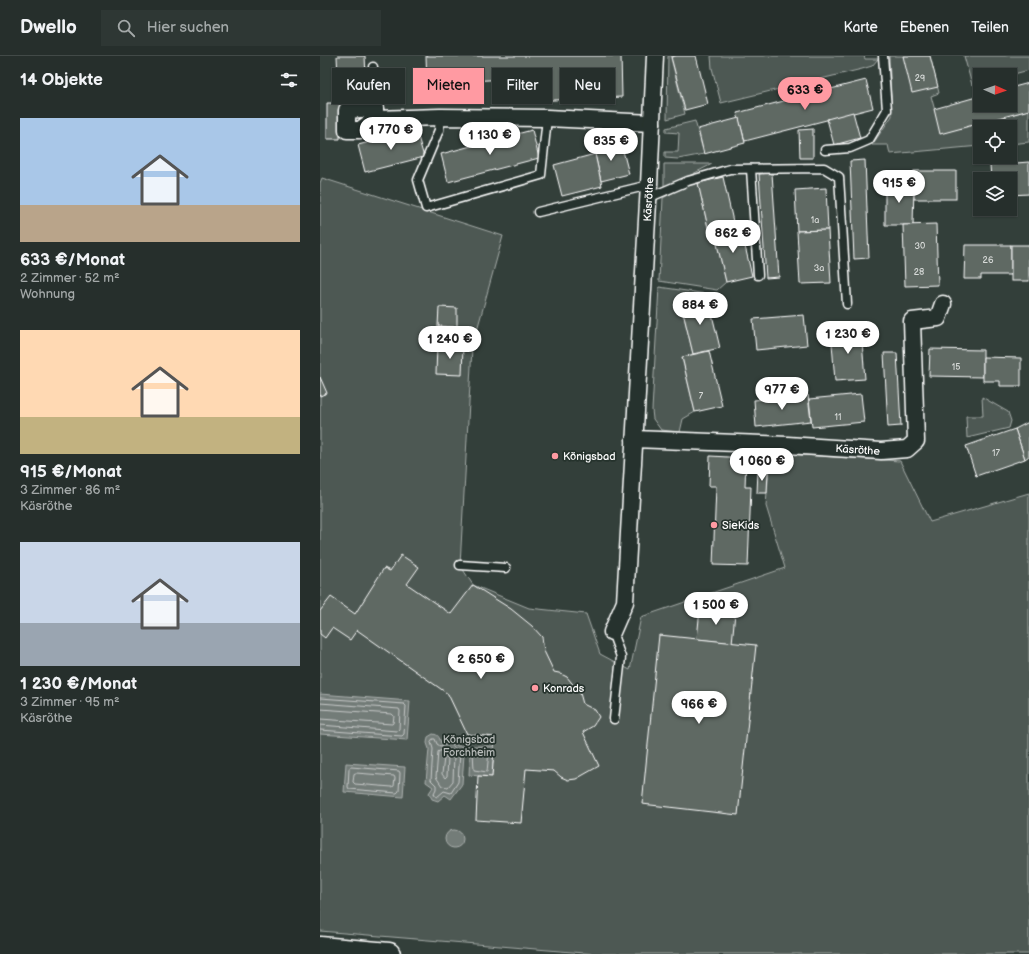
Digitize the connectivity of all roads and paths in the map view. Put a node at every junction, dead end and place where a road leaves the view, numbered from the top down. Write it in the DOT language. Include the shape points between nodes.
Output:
graph roads {
  1 [pos="655,56"];
  2 [pos="883,56"];
  3 [pos="373,67"];
  4 [pos="375,114"];
  5 [pos="440,117"];
  6 [pos="548,118"];
  7 [pos="652,123"];
  8 [pos="825,150"];
  9 [pos="752,169"];
  10 [pos="649,191"];
  11 [pos="538,212"];
  12 [pos="758,275"];
  13 [pos="847,304"];
  14 [pos="943,304"];
  15 [pos="634,439"];
  16 [pos="460,565"];
  17 [pos="506,568"];
  18 [pos="612,632"];
  19 [pos="614,719"];
  20 [pos="322,950"];
  21 [pos="390,954"];
  1 -- 7 [label="street, Käsröthe"];
  2 -- 8 [label="lane" via="887,110 869,140 850,148"];
  3 -- 4 [label="lane"];
  4 -- 5 [label="street"];
  5 -- 6 [label="street"];
  5 -- 6 [label="lane" via="438,130 418,180 426,208 541,175"];
  6 -- 7 [label="street"];
  7 -- 10 [label="street, Käsröthe"];
  9 -- 10 [label="lane" via="730,169"];
  9 -- 12 [label="lane"];
  9 -- 13 [label="lane" via="824,168 839,177"];
  10 -- 11 [label="lane"];
  10 -- 15 [label="street, Käsröthe"];
  14 -- 15 [label="street, Käsröthe" via="938,318 912,321 916,441 907,450 881,451"];
  15 -- 18 [label="street, Käsröthe" via="625,602"];
  16 -- 17 [label="lane"];
  18 -- 19 [label="lane" via="621,657"];
  20 -- 21 [label="main road"];
}
